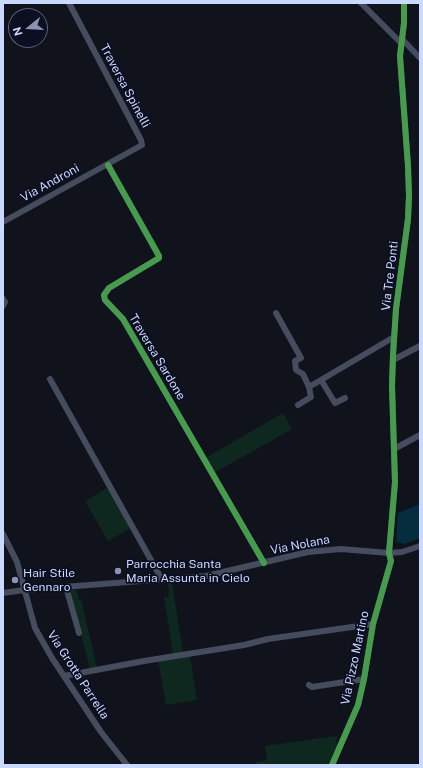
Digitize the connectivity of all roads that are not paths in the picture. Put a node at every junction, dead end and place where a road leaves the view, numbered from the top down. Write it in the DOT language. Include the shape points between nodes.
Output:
graph roads {
  1 [pos="69,3"];
  2 [pos="361,3"];
  3 [pos="404,3"];
  4 [pos="402,41"];
  5 [pos="420,58"];
  6 [pos="108,165"];
  7 [pos="3,222"];
  8 [pos="3,299"];
  9 [pos="3,306"];
  10 [pos="276,313"];
  11 [pos="394,337"];
  12 [pos="420,346"];
  13 [pos="393,360"];
  14 [pos="50,379"];
  15 [pos="321,380"];
  16 [pos="309,387"];
  17 [pos="345,398"];
  18 [pos="298,405"];
  19 [pos="420,435"];
  20 [pos="394,449"];
  21 [pos="3,534"];
  22 [pos="420,546"];
  23 [pos="389,553"];
  24 [pos="264,563"];
  25 [pos="161,578"];
  26 [pos="66,587"];
  27 [pos="24,590"];
  28 [pos="3,593"];
  29 [pos="373,624"];
  30 [pos="79,633"];
  31 [pos="64,676"];
  32 [pos="364,679"];
  33 [pos="309,685"];
  34 [pos="127,765"];
  35 [pos="332,765"];
  1 -- 6 [label="street, Traversa Spinelli" via="142,143 140,147"];
  2 -- 4 [label="street"];
  3 -- 4 [label="street, Via Tre Ponti"];
  4 -- 5 [label="street"];
  4 -- 11 [label="street, Via Tre Ponti" via="400,56 409,196"];
  6 -- 7 [label="street, Via Androni"];
  6 -- 24 [label="street, Traversa Sardone" via="159,256 157,260 109,288 104,295 105,300 122,318"];
  8 -- 9 [label="street"];
  10 -- 16 [label="street" via="301,358 295,361 296,370 303,374"];
  11 -- 13 [label="street, Via Tre Ponti"];
  11 -- 15 [label="street"];
  12 -- 13 [label="street"];
  13 -- 20 [label="street, Via Tre Ponti"];
  14 -- 25 [label="street"];
  15 -- 16 [label="street"];
  15 -- 17 [label="street" via="335,403"];
  16 -- 18 [label="street" via="311,397"];
  19 -- 20 [label="street"];
  20 -- 23 [label="street, Via Tre Ponti"];
  21 -- 27 [label="street, Via Grotta Parrella" via="17,562"];
  22 -- 23 [label="street, Via Nolana"];
  23 -- 24 [label="street, Via Nolana" via="340,549 308,552"];
  23 -- 29 [label="street, Via Pizzo Martino" via="391,560"];
  24 -- 25 [label="street, Via Nolana" via="206,576"];
  25 -- 26 [label="street, Via Nolana"];
  26 -- 27 [label="street, Via Nolana"];
  26 -- 30 [label="street"];
  27 -- 28 [label="street, Via Nolana"];
  27 -- 31 [label="street, Via Grotta Parrella" via="35,628"];
  29 -- 31 [label="street, Via Pizzo Martino" via="268,639"];
  29 -- 32 [label="street, Via Pizzo Martino"];
  31 -- 34 [label="street, Via Grotta Parrella" via="101,732"];
  32 -- 33 [label="street" via="312,687"];
  32 -- 35 [label="street, Via Pizzo Martino" via="358,705"];
}
